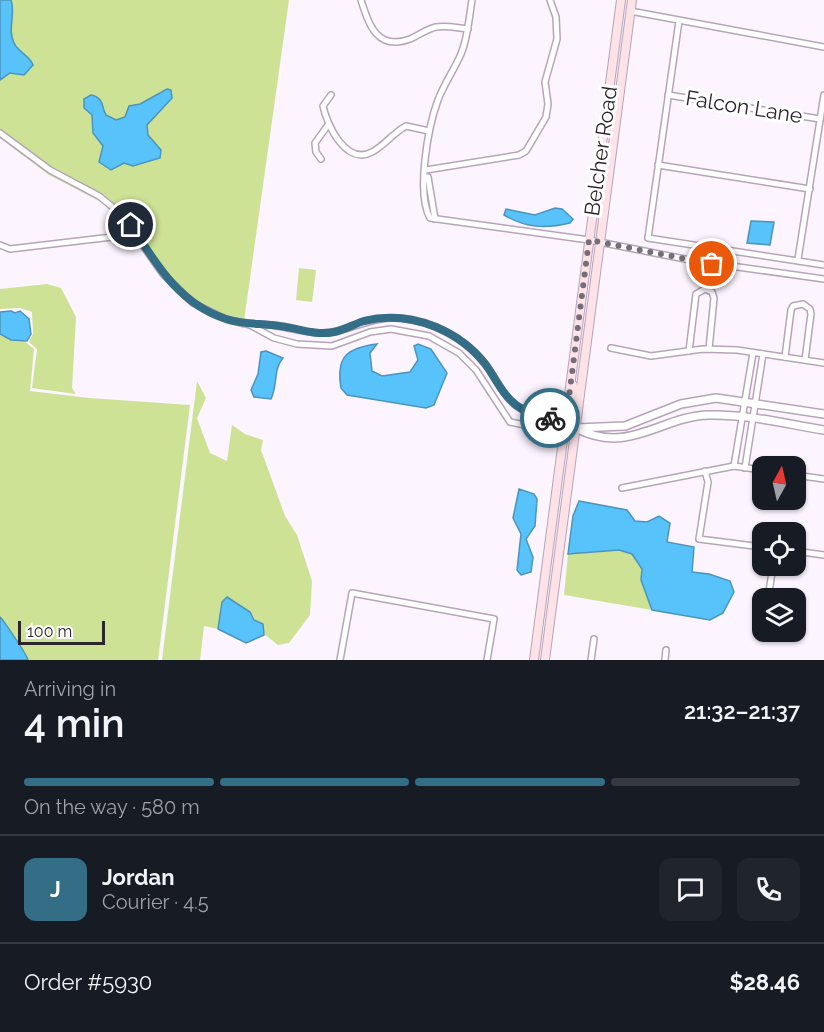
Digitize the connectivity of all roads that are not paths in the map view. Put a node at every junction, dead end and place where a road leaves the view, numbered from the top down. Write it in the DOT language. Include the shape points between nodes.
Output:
graph roads {
  1 [pos="361,0"];
  2 [pos="472,0"];
  3 [pos="550,0"];
  4 [pos="621,0"];
  5 [pos="632,0"];
  6 [pos="630,11"];
  7 [pos="679,21"];
  8 [pos="468,29"];
  9 [pos="824,47"];
  10 [pos="331,95"];
  11 [pos="668,95"];
  12 [pos="824,95"];
  13 [pos="820,119"];
  14 [pos="328,125"];
  15 [pos="429,131"];
  16 [pos="0,133"];
  17 [pos="321,159"];
  18 [pos="658,165"];
  19 [pos="426,170"];
  20 [pos="810,189"];
  21 [pos="131,225"];
  22 [pos="589,240"];
  23 [pos="600,242"];
  24 [pos="0,245"];
  25 [pos="798,259"];
  26 [pos="824,265"];
  27 [pos="824,279"];
  28 [pos="250,325"];
  29 [pos="285,327"];
  30 [pos="307,331"];
  31 [pos="282,340"];
  32 [pos="304,345"];
  33 [pos="611,348"];
  34 [pos="709,350"];
  35 [pos="689,351"];
  36 [pos="753,353"];
  37 [pos="763,354"];
  38 [pos="785,357"];
  39 [pos="805,360"];
  40 [pos="824,363"];
  41 [pos="749,372"];
  42 [pos="760,374"];
  43 [pos="570,381"];
  44 [pos="744,401"];
  45 [pos="756,403"];
  46 [pos="824,414"];
  47 [pos="742,417"];
  48 [pos="753,419"];
  49 [pos="565,428"];
  50 [pos="576,428"];
  51 [pos="824,430"];
  52 [pos="734,466"];
  53 [pos="745,468"];
  54 [pos="752,469"];
  55 [pos="705,471"];
  56 [pos="570,474"];
  57 [pos="806,477"];
  58 [pos="824,479"];
  59 [pos="622,488"];
  60 [pos="752,546"];
  61 [pos="806,553"];
  62 [pos="824,555"];
  63 [pos="594,639"];
  64 [pos="666,650"];
  65 [pos="340,660"];
  66 [pos="487,660"];
  67 [pos="534,660"];
  68 [pos="545,660"];
  69 [pos="591,660"];
  70 [pos="665,660"];
  1 -- 8 [label="street" via="369,25 376,36 384,39 410,39 445,26"];
  2 -- 8 [label="street"];
  3 -- 19 [label="street" via="557,39 545,82 546,117 526,151"];
  4 -- 22 [label="main road, Belcher Road"];
  5 -- 6 [label="main road, Belcher Road"];
  6 -- 7 [label="street"];
  6 -- 23 [label="main road, Belcher Road"];
  7 -- 9 [label="street"];
  7 -- 11 [label="street"];
  8 -- 15 [label="street" via="461,54 438,99"];
  10 -- 14 [label="street" via="323,106"];
  11 -- 13 [label="street, Falcon Lane"];
  11 -- 18 [label="street"];
  12 -- 13 [label="street"];
  13 -- 20 [label="street"];
  14 -- 15 [label="street" via="339,141 359,154 375,151 406,126"];
  14 -- 17 [label="street" via="315,143"];
  15 -- 19 [label="street"];
  16 -- 21 [label="street" via="50,170 105,200"];
  18 -- 20 [label="street"];
  18 -- 25 [label="street" via="648,238"];
  19 -- 22 [label="street" via="432,219"];
  20 -- 25 [label="street"];
  21 -- 24 [label="street" via="111,237 10,249"];
  21 -- 28 [label="street" via="163,274 193,303 226,319"];
  22 -- 23 [label="street"];
  22 -- 43 [label="main road, Belcher Road"];
  23 -- 27 [label="street" via="695,261"];
  23 -- 50 [label="main road, Belcher Road"];
  25 -- 26 [label="street"];
  28 -- 29 [label="street"];
  28 -- 31 [label="street"];
  29 -- 30 [label="street"];
  29 -- 31 [label="street"];
  30 -- 32 [label="street"];
  30 -- 49 [label="street" via="334,332 364,321 399,318 437,328 474,351 517,406 551,418"];
  31 -- 32 [label="street"];
  32 -- 49 [label="street" via="332,346 391,329 429,336 459,353 476,370 510,422 550,430"];
  33 -- 35 [label="street" via="651,356"];
  34 -- 35 [label="street"];
  34 -- 35 [label="street" via="714,298 705,289 696,294"];
  34 -- 36 [label="street"];
  36 -- 37 [label="street"];
  36 -- 41 [label="street"];
  37 -- 38 [label="street"];
  37 -- 42 [label="street"];
  38 -- 39 [label="street"];
  38 -- 39 [label="street" via="791,310 803,304 811,314"];
  39 -- 40 [label="street"];
  41 -- 42 [label="street"];
  41 -- 44 [label="street"];
  42 -- 45 [label="street"];
  43 -- 49 [label="main road, Belcher Road"];
  43 -- 50 [label="main road"];
  44 -- 45 [label="street"];
  44 -- 47 [label="street"];
  44 -- 50 [label="street" via="698,400 625,426"];
  45 -- 46 [label="street"];
  45 -- 48 [label="street"];
  47 -- 48 [label="street"];
  47 -- 50 [label="street" via="692,417 650,433 621,438 587,434"];
  47 -- 52 [label="street"];
  48 -- 51 [label="street"];
  48 -- 53 [label="street"];
  49 -- 56 [label="main road" via="571,439"];
  49 -- 67 [label="main road, Belcher Road"];
  50 -- 56 [label="main road, Belcher Road"];
  52 -- 53 [label="street"];
  52 -- 55 [label="street"];
  53 -- 54 [label="street"];
  55 -- 59 [label="street"];
  55 -- 60 [label="street" via="708,482 699,539"];
  56 -- 68 [label="main road, Belcher Road"];
  57 -- 58 [label="street"];
  61 -- 62 [label="street"];
  63 -- 69 [label="street"];
  64 -- 70 [label="street"];
  65 -- 66 [label="street" via="352,593 494,619"];
}
